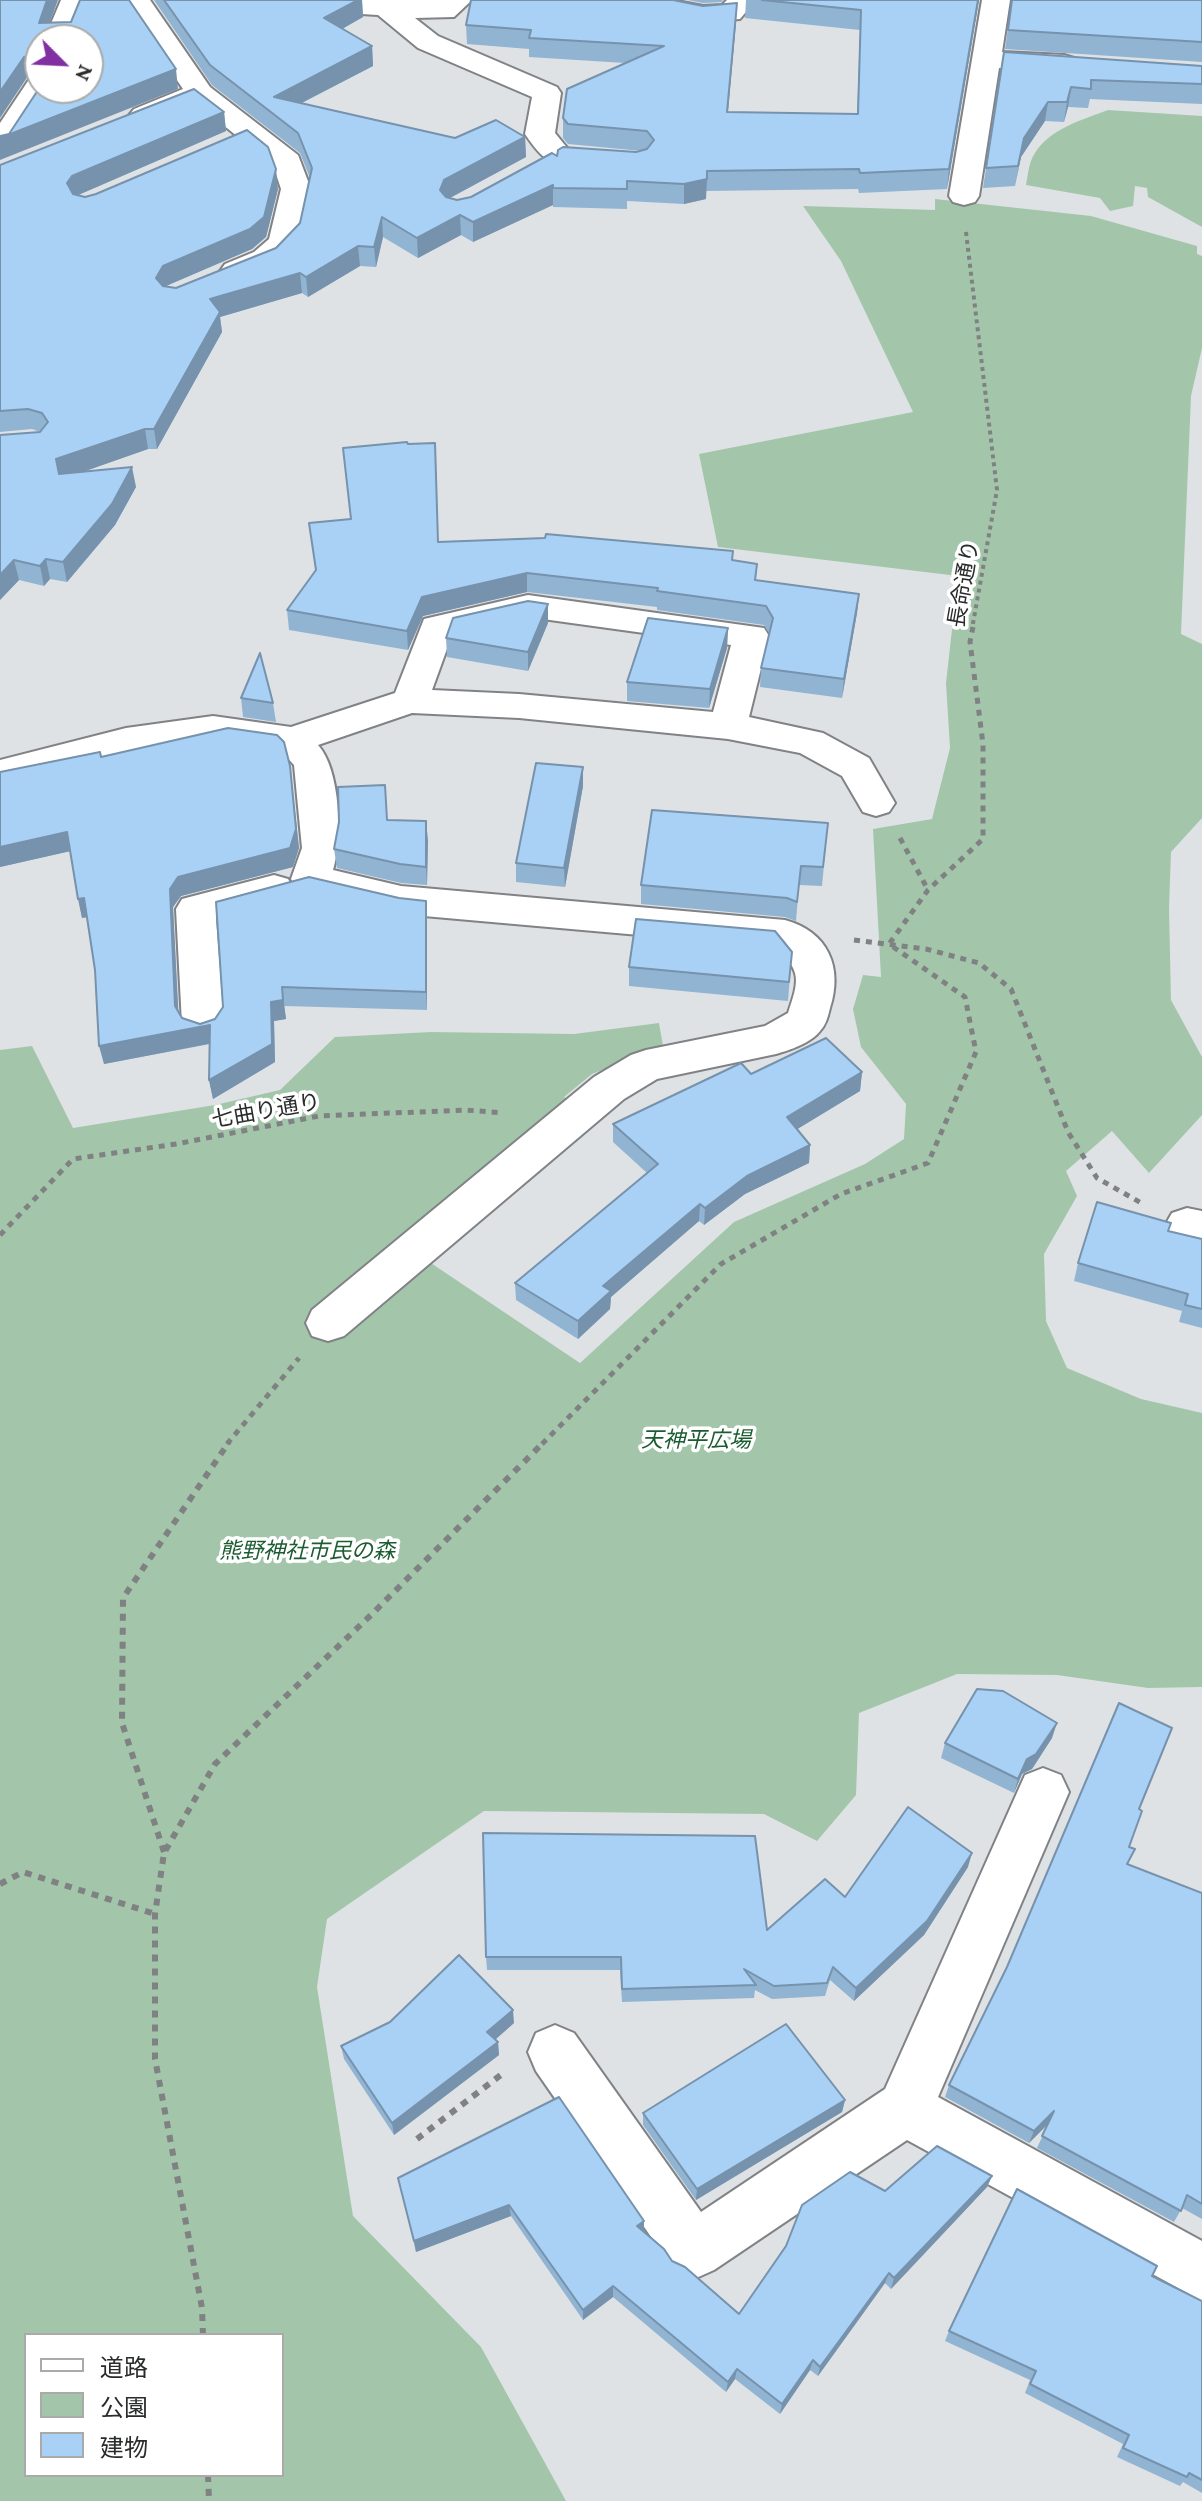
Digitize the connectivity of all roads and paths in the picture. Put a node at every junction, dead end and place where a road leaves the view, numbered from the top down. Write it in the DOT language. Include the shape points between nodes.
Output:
graph roads {
  1 [pos="75,0"];
  2 [pos="136,0"];
  3 [pos="257,0"];
  4 [pos="458,0"];
  5 [pos="626,0"];
  6 [pos="742,0"];
  7 [pos="996,0"];
  8 [pos="385,7"];
  9 [pos="65,24"];
  10 [pos="985,59"];
  11 [pos="1094,66"];
  12 [pos="200,93"];
  13 [pos="32,104"];
  14 [pos="113,128"];
  15 [pos="255,133"];
  16 [pos="227,145"];
  17 [pos="558,155"];
  18 [pos="589,157"];
  19 [pos="8,161"];
  20 [pos="530,170"];
  21 [pos="964,196"];
  22 [pos="207,283"];
  23 [pos="410,701"];
  24 [pos="728,726"];
  25 [pos="292,740"];
  26 [pos="0,773"];
  27 [pos="876,803"];
  28 [pos="311,879"];
  29 [pos="928,890"];
  30 [pos="785,934"];
  31 [pos="889,944"];
  32 [pos="203,1024"];
  33 [pos="571,1120"];
  34 [pos="1194,1227"];
  35 [pos="0,1235"];
  36 [pos="328,1323"];
  37 [pos="1043,1792"];
  38 [pos="164,1853"];
  39 [pos="0,1884"];
  40 [pos="155,1914"];
  41 [pos="555,2052"];
  42 [pos="905,2109"];
  43 [pos="417,2139"];
  44 [pos="1202,2272"];
  45 [pos="203,2333"];
  46 [pos="208,2477"];
  47 [pos="209,2501"];
  1 -- 9 [label="street"];
  2 -- 12 [label="street"];
  3 -- 8 [label="street"];
  4 -- 8 [label="street" via="444,11"];
  5 -- 6 [label="street" via="703,14 730,13"];
  7 -- 10 [label="street"];
  8 -- 17 [label="street" via="428,42 547,93 540,134"];
  10 -- 11 [label="street"];
  10 -- 21 [label="street"];
  12 -- 14 [label="street"];
  12 -- 15 [label="street"];
  13 -- 19 [label="street"];
  15 -- 16 [label="street"];
  15 -- 22 [label="street" via="287,161 296,189 284,242 265,259"];
  17 -- 18 [label="street"];
  17 -- 20 [label="street"];
  21 -- 29 [label="path, 長命通り" via="997,490 970,642 983,744 983,839"];
  23 -- 24 [label="street"];
  23 -- 24 [label="street" via="437,627 528,606 751,636"];
  23 -- 25 [label="street"];
  24 -- 27 [label="street" via="810,742 856,767"];
  25 -- 26 [label="street" via="213,729 126,741"];
  25 -- 28 [label="street" via="312,762 321,848"];
  27 -- 29 [label="path"];
  28 -- 30 [label="street" via="401,900"];
  28 -- 32 [label="street" via="196,909"];
  29 -- 31 [label="path, 長命通り"];
  30 -- 31 [label="path"];
  30 -- 33 [label="street" via="810,954 819,981 805,1022 776,1039 646,1066"];
  31 -- 34 [label="path" via="979,963 1011,989 1068,1132 1097,1178"];
  31 -- 38 [label="path" via="965,997 976,1052 928,1163 841,1194 721,1264 215,1764"];
  33 -- 35 [label="path, 七曲り通り" via="466,1110 319,1116 73,1159"];
  33 -- 36 [label="street"];
  36 -- 38 [label="path" via="234,1434 123,1598 122,1723"];
  37 -- 42 [label="street"];
  38 -- 40 [label="path"];
  39 -- 40 [label="path" via="23,1872"];
  40 -- 45 [label="path" via="155,2059"];
  41 -- 42 [label="street" via="694,2250"];
  41 -- 43 [label="path" via="506,2070"];
  42 -- 44 [label="street"];
  46 -- 47 [label="path"];
}
